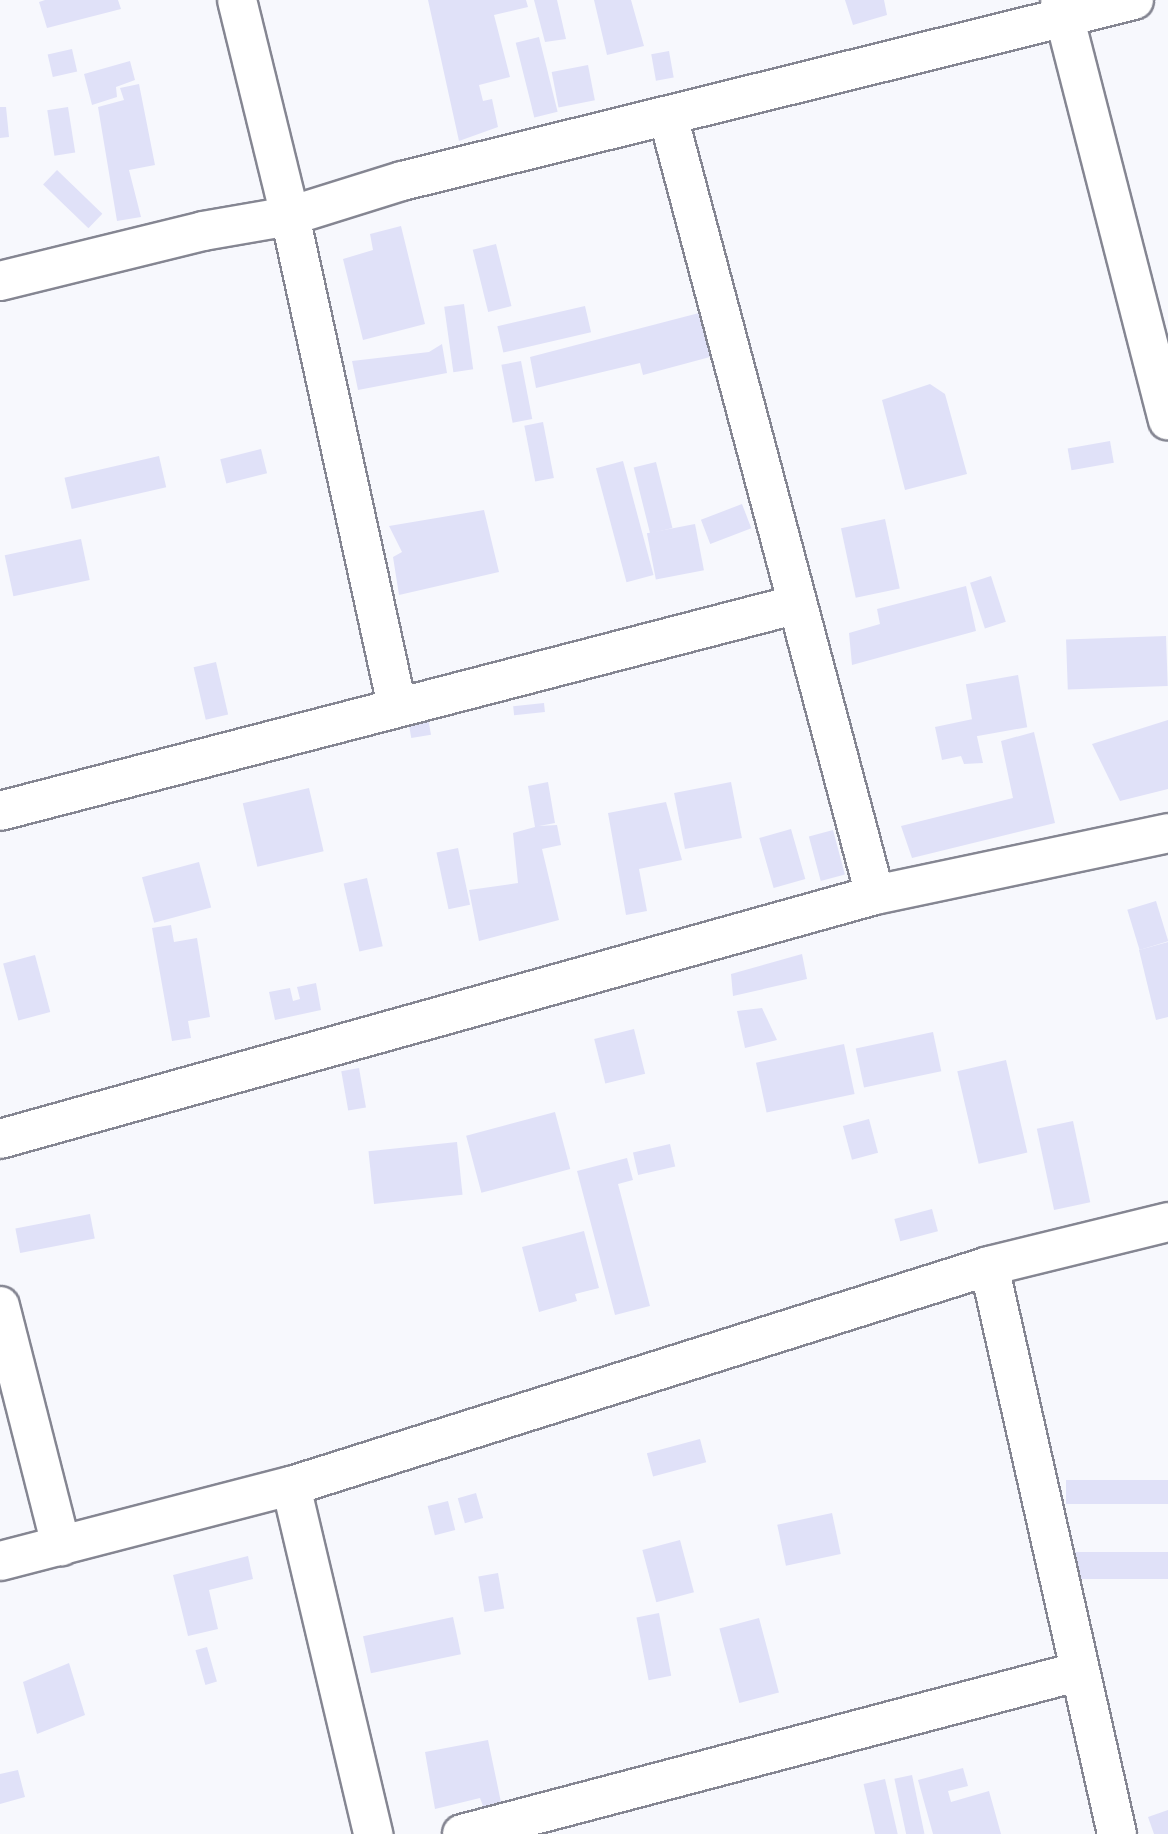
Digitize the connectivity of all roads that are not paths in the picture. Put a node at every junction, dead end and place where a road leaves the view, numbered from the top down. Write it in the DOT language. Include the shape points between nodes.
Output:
graph roads {
  1 [pos="237,0"];
  2 [pos="1134,0"];
  3 [pos="1062,9"];
  4 [pos="668,116"];
  5 [pos="290,216"];
  6 [pos="0,281"];
  7 [pos="1168,421"];
  8 [pos="798,604"];
  9 [pos="397,706"];
  10 [pos="0,811"];
  11 [pos="1168,833"];
  12 [pos="875,895"];
  13 [pos="0,1139"];
  14 [pos="1168,1222"];
  15 [pos="989,1266"];
  16 [pos="0,1306"];
  17 [pos="291,1486"];
  18 [pos="61,1546"];
  19 [pos="0,1561"];
  20 [pos="1077,1672"];
  21 [pos="373,1834"];
  22 [pos="462,1834"];
  23 [pos="1117,1834"];
  1 -- 5 [label="street"];
  2 -- 3 [label="street"];
  3 -- 4 [label="street"];
  3 -- 7 [label="street"];
  4 -- 5 [label="street" via="402,181"];
  4 -- 8 [label="street"];
  5 -- 6 [label="street" via="203,230"];
  5 -- 9 [label="street"];
  8 -- 9 [label="street"];
  8 -- 12 [label="street"];
  9 -- 10 [label="street"];
  11 -- 12 [label="street"];
  12 -- 13 [label="street"];
  14 -- 15 [label="street"];
  15 -- 17 [label="street"];
  15 -- 20 [label="street"];
  16 -- 18 [label="street"];
  17 -- 18 [label="street"];
  17 -- 21 [label="street"];
  18 -- 19 [label="street"];
  20 -- 22 [label="street"];
  20 -- 23 [label="street"];
}
